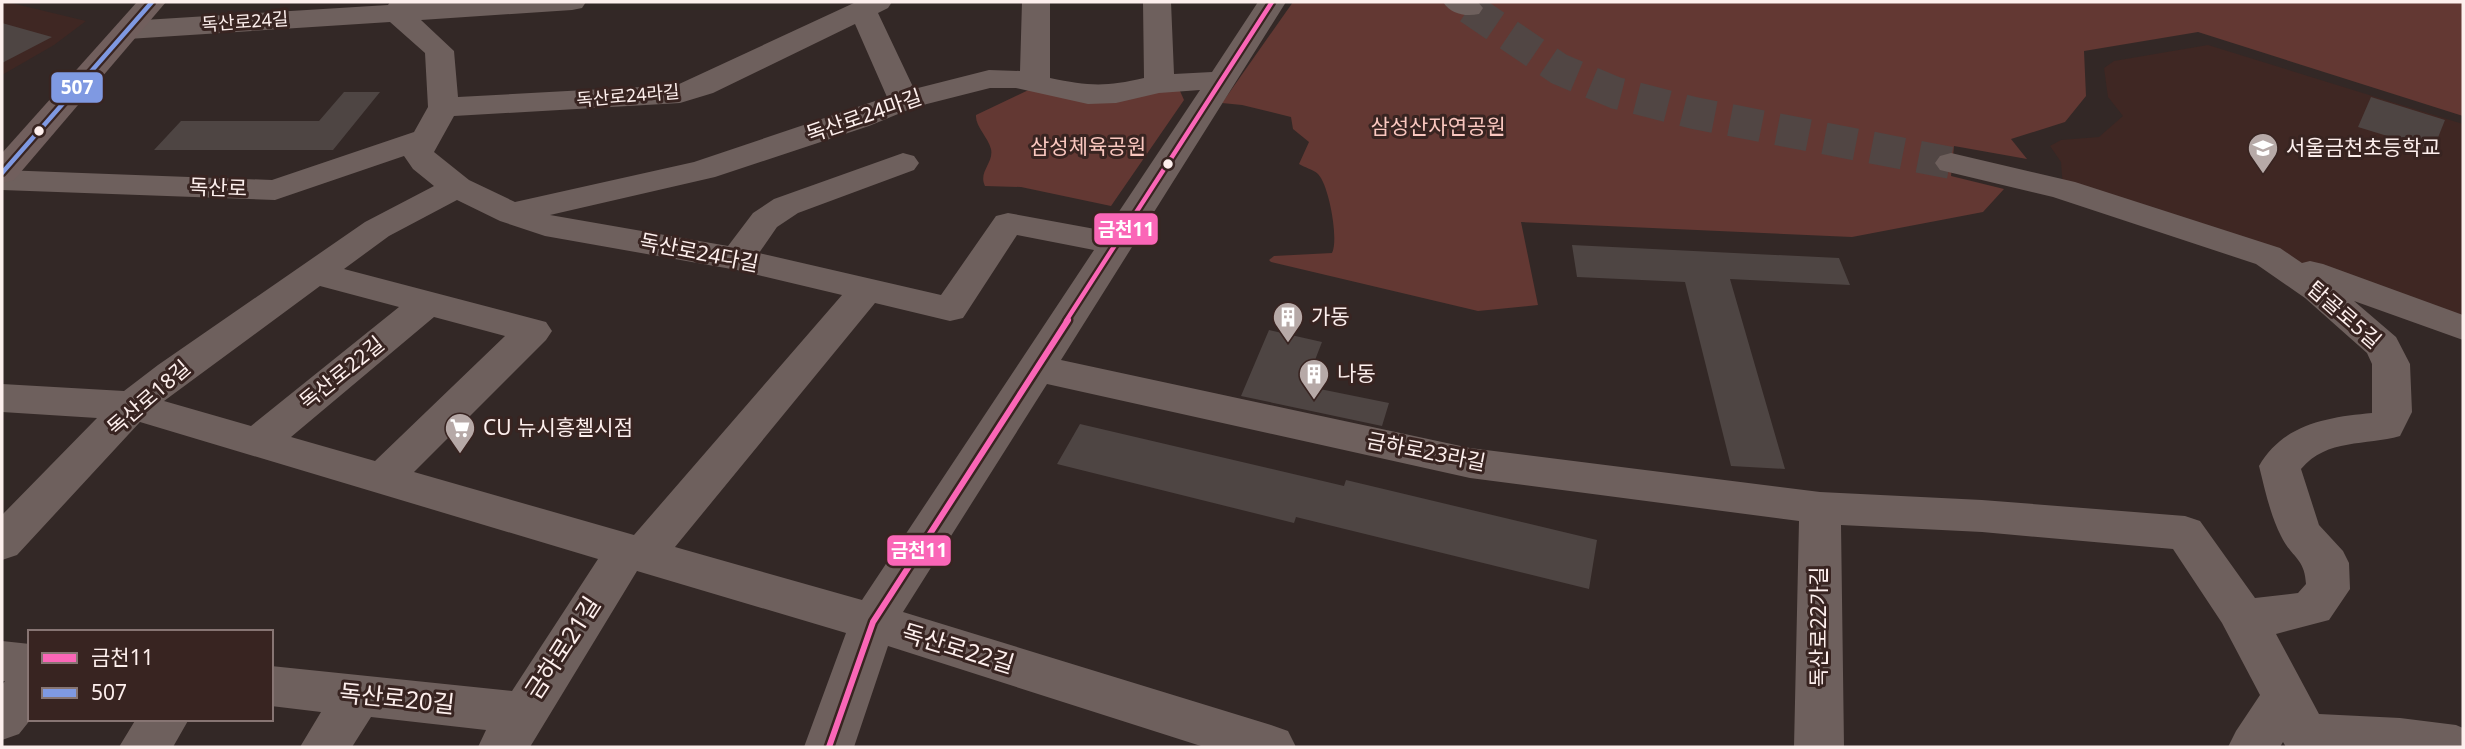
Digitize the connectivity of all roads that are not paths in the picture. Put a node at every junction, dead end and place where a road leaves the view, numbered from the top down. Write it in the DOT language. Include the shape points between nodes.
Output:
graph roads {
  1 [pos="152,2"];
  2 [pos="572,2"];
  3 [pos="1036,2"];
  4 [pos="1157,2"];
  5 [pos="1272,2"];
  6 [pos="871,6"];
  7 [pos="401,7"];
  8 [pos="302,10"];
  9 [pos="128,30"];
  10 [pos="1222,80"];
  11 [pos="1035,82"];
  12 [pos="1159,84"];
  13 [pos="904,101"];
  14 [pos="443,107"];
  15 [pos="426,138"];
  16 [pos="903,163"];
  17 [pos="1951,163"];
  18 [pos="2,173"];
  19 [pos="2,180"];
  20 [pos="457,187"];
  21 [pos="512,214"];
  22 [pos="1116,244"];
  23 [pos="2268,256"];
  24 [pos="737,259"];
  25 [pos="314,272"];
  26 [pos="866,290"];
  27 [pos="428,303"];
  28 [pos="2463,328"];
  29 [pos="1036,369"];
  30 [pos="2,398"];
  31 [pos="132,407"];
  32 [pos="257,443"];
  33 [pos="382,479"];
  34 [pos="1820,508"];
  35 [pos="2,543"];
  36 [pos="634,553"];
  37 [pos="2243,618"];
  38 [pos="873,622"];
  39 [pos="2,661"];
  40 [pos="28,664"];
  41 [pos="273,686"];
  42 [pos="28,688"];
  43 [pos="360,694"];
  44 [pos="2,719"];
  45 [pos="164,721"];
  46 [pos="2301,727"];
  47 [pos="512,730"];
  48 [pos="144,747"];
  49 [pos="326,747"];
  50 [pos="829,747"];
  51 [pos="1271,747"];
  52 [pos="1819,747"];
  53 [pos="2253,747"];
  54 [pos="2456,747"];
  1 -- 9 [label="main road"];
  2 -- 7 [label="street, 독산로24길"];
  3 -- 11 [label="street"];
  4 -- 12 [label="street"];
  5 -- 10 [label="street"];
  6 -- 13 [label="street"];
  6 -- 14 [label="street, 독산로24라길" via="680,94"];
  7 -- 8 [label="street, 독산로24길"];
  7 -- 14 [label="street" via="439,51"];
  8 -- 9 [label="street, 독산로24길"];
  9 -- 18 [label="main road"];
  10 -- 12 [label="street, 독산로24마길"];
  10 -- 22 [label="street"];
  11 -- 12 [label="street, 독산로24마길" via="1088,95"];
  11 -- 13 [label="street, 독산로24마길" via="989,79"];
  13 -- 21 [label="street, 독산로24마길" via="703,170"];
  14 -- 15 [label="street"];
  15 -- 19 [label="street, 독산로" via="275,190"];
  15 -- 20 [label="street, 독산로24다길" via="418,152 424,162"];
  16 -- 24 [label="street" via="786,205 765,220"];
  17 -- 23 [label="street, 탑골로5길" via="2063,189"];
  20 -- 21 [label="street, 독산로24다길"];
  20 -- 25 [label="street, 독산로18길" via="377,229"];
  21 -- 24 [label="street, 독산로24다길" via="545,225"];
  22 -- 26 [label="street, 독산로24다길" via="1008,223 950,309"];
  22 -- 29 [label="street"];
  23 -- 28 [label="street"];
  23 -- 37 [label="street, 탑골로5길" via="2318,290 2383,346 2391,364 2392,412 2386,426 2305,440 2290,452 2280,466 2293,514 2302,535 2327,563 2328,589 2313,607 2286,615"];
  24 -- 26 [label="street, 독산로24다길"];
  25 -- 27 [label="street"];
  25 -- 31 [label="street, 독산로18길"];
  26 -- 36 [label="street"];
  27 -- 32 [label="street, 독산로22길"];
  27 -- 33 [label="street" via="533,331"];
  29 -- 34 [label="street, 금하로23라길" via="1470,463"];
  29 -- 38 [label="street"];
  30 -- 31 [label="street, 독산로22길"];
  31 -- 32 [label="street, 독산로22길"];
  31 -- 35 [label="street, 독산로18길"];
  32 -- 33 [label="street, 독산로22길"];
  33 -- 36 [label="street, 독산로22길"];
  34 -- 37 [label="street" via="2185,533 2215,570"];
  34 -- 52 [label="street, 독산로22가길"];
  36 -- 38 [label="street, 독산로22길"];
  36 -- 47 [label="street, 금하로21길"];
  37 -- 46 [label="street"];
  38 -- 50 [label="street"];
  38 -- 51 [label="street, 독산로22길"];
  39 -- 40 [label="street"];
  41 -- 43 [label="street, 독산로20길"];
  42 -- 44 [label="street"];
  43 -- 47 [label="street, 독산로20길"];
  43 -- 49 [label="street"];
  45 -- 48 [label="street"];
  46 -- 53 [label="street"];
  46 -- 54 [label="street"];
}
